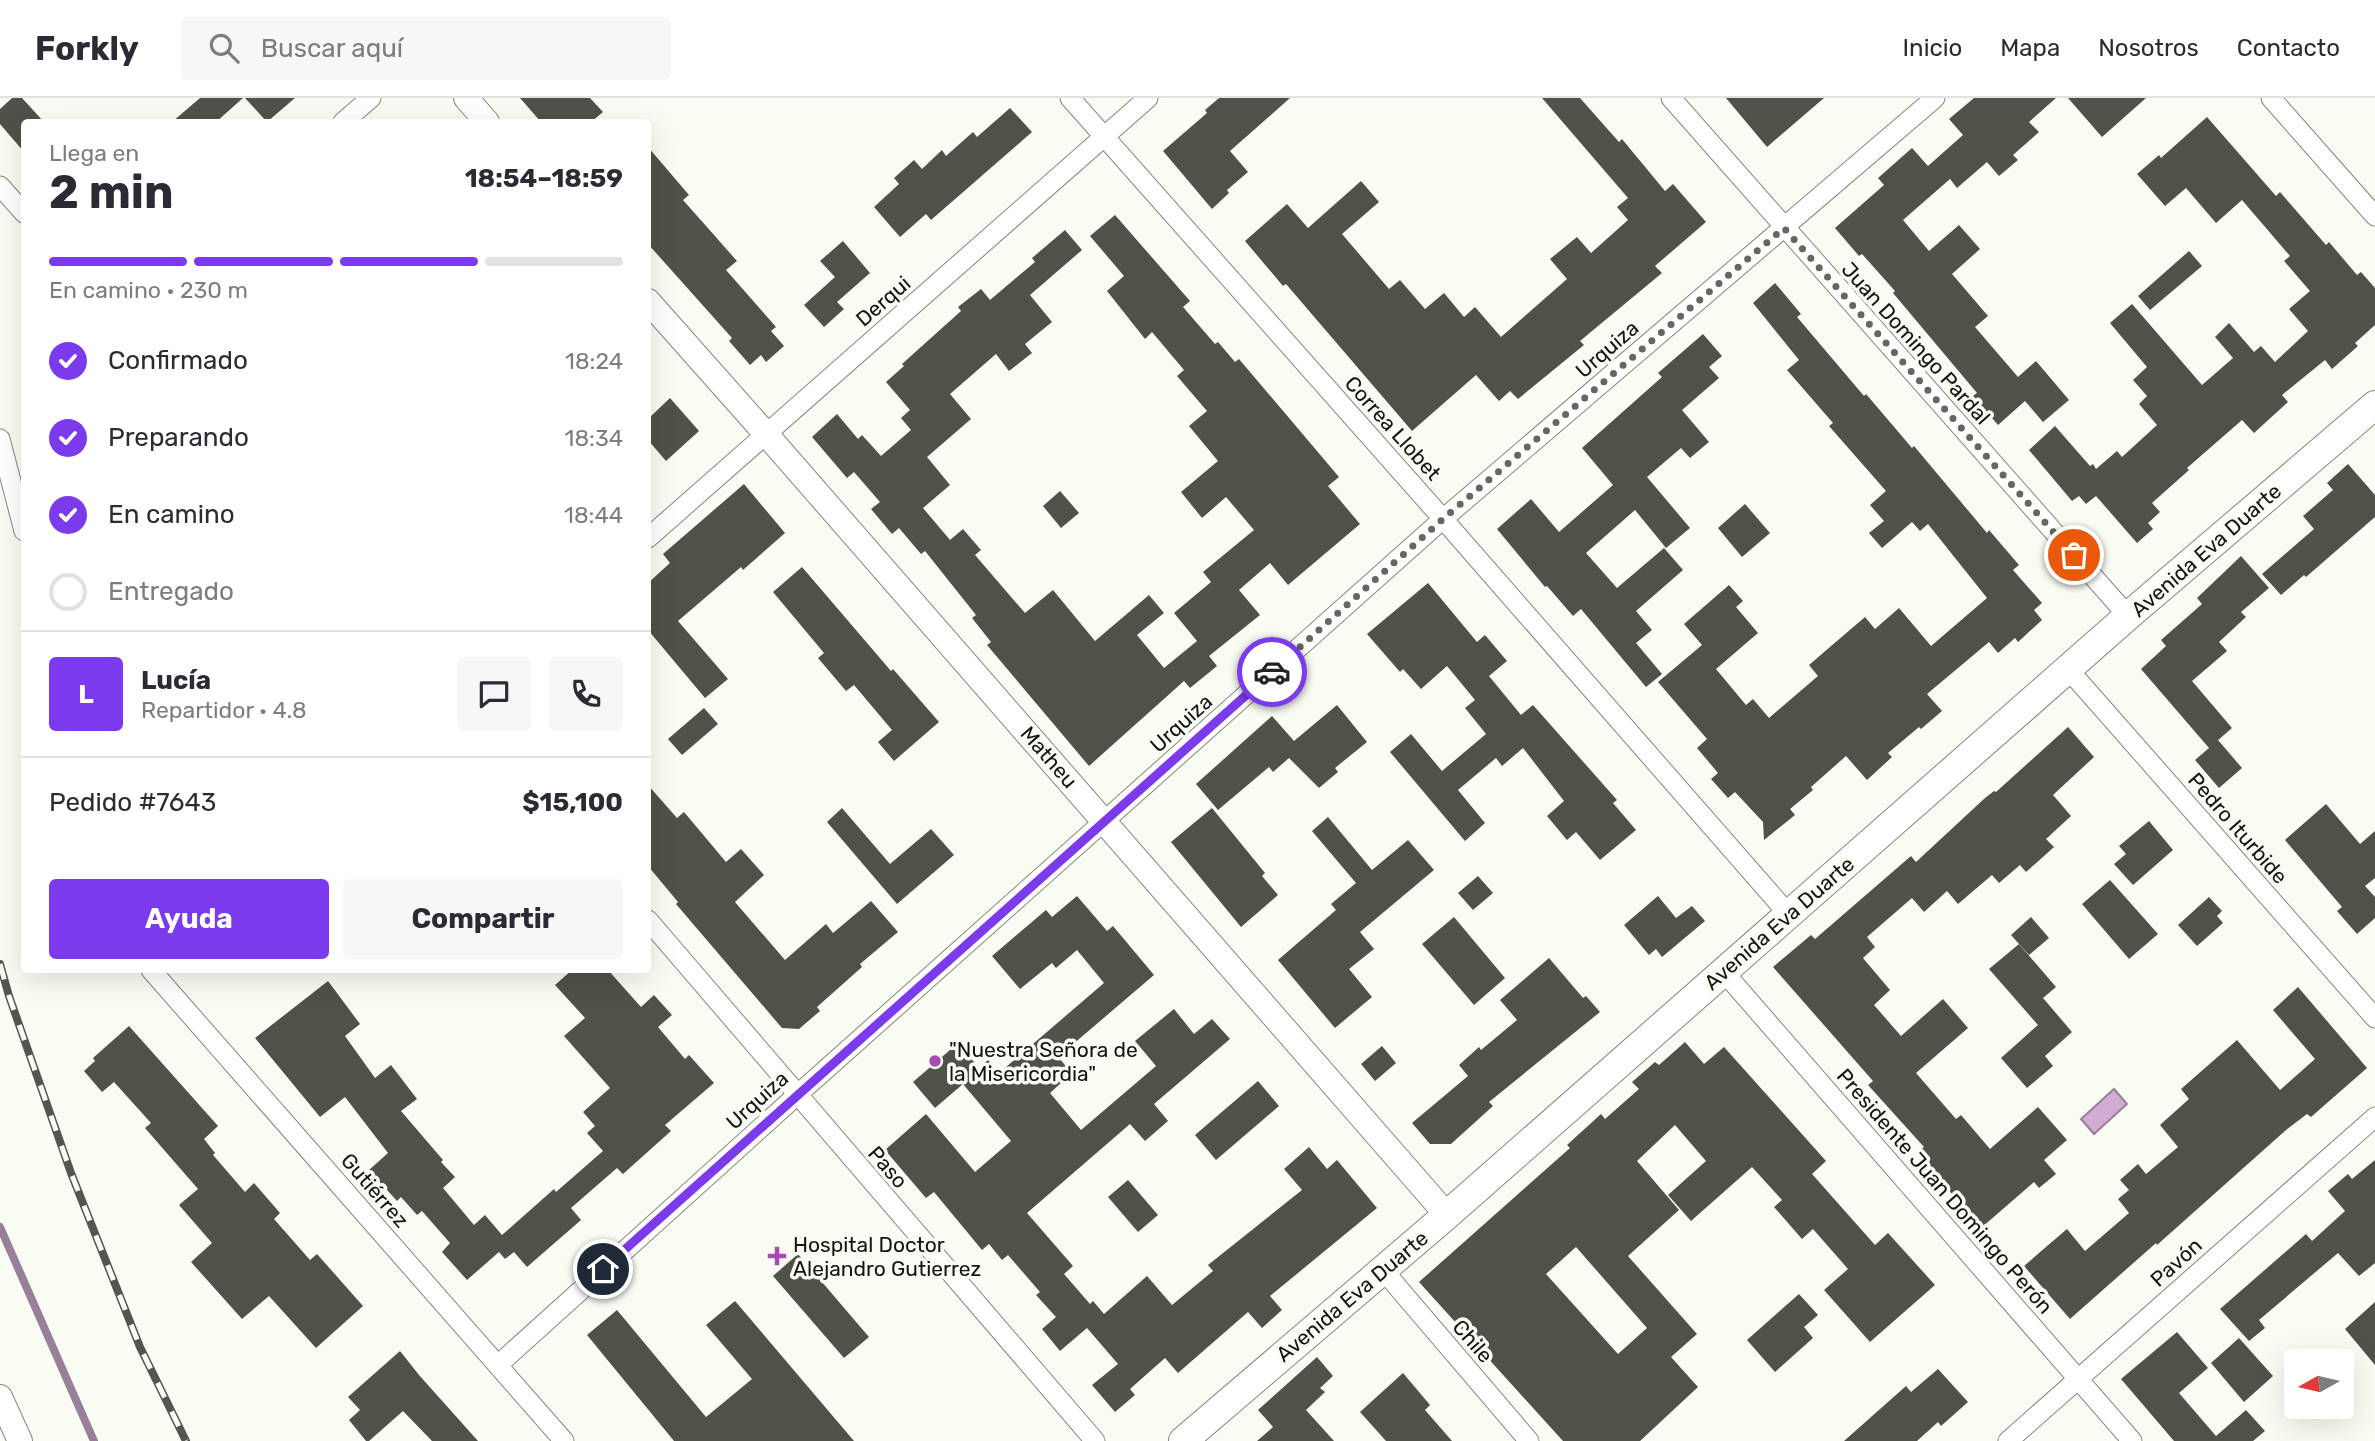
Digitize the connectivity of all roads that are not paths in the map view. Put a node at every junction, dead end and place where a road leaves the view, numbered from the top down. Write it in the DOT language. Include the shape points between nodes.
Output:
graph roads {
  1 [pos="371,98"];
  2 [pos="1070,98"];
  3 [pos="1148,98"];
  4 [pos="1671,98"];
  5 [pos="1934,98"];
  6 [pos="2271,98"];
  7 [pos="346,119"];
  8 [pos="1104,137"];
  9 [pos="0,186"];
  10 [pos="21,210"];
  11 [pos="2375,216"];
  12 [pos="1784,228"];
  13 [pos="651,305"];
  14 [pos="2375,405"];
  15 [pos="766,434"];
  16 [pos="0,439"];
  17 [pos="1443,519"];
  18 [pos="21,520"];
  19 [pos="651,535"];
  20 [pos="2128,616"];
  21 [pos="2068,669"];
  22 [pos="1105,822"];
  23 [pos="1790,916"];
  24 [pos="651,924"];
  25 [pos="1723,971"];
  26 [pos="154,973"];
  27 [pos="2375,1018"];
  28 [pos="796,1096"];
  29 [pos="2375,1116"];
  30 [pos="1447,1215"];
  31 [pos="1382,1270"];
  32 [pos="498,1365"];
  33 [pos="2078,1379"];
  34 [pos="0,1397"];
  35 [pos="20,1441"];
  36 [pos="564,1441"];
  37 [pos="1095,1441"];
  38 [pos="1183,1441"];
  39 [pos="1529,1441"];
  40 [pos="2008,1441"];
  41 [pos="2132,1441"];
  1 -- 7 [label="street"];
  2 -- 8 [label="street, Correa Llobet"];
  3 -- 8 [label="street, Derqui"];
  4 -- 12 [label="street, Juan Domingo Pardal"];
  5 -- 12 [label="street, Urquiza"];
  6 -- 11 [label="street"];
  8 -- 15 [label="street, Derqui"];
  8 -- 17 [label="street, Correa Llobet"];
  9 -- 10 [label="street"];
  12 -- 17 [label="street, Urquiza"];
  12 -- 20 [label="street, Juan Domingo Pardal"];
  13 -- 15 [label="street, Matheu"];
  14 -- 20 [label="main road, Avenida Eva Duarte"];
  15 -- 19 [label="street, Derqui"];
  15 -- 22 [label="street, Matheu"];
  16 -- 18 [label="street"];
  17 -- 22 [label="street, Urquiza"];
  17 -- 23 [label="street, Correa Llobet"];
  20 -- 21 [label="main road, Avenida Eva Duarte"];
  21 -- 23 [label="main road, Avenida Eva Duarte"];
  21 -- 27 [label="street, Pedro Iturbide"];
  22 -- 28 [label="street, Urquiza"];
  22 -- 30 [label="street, Matheu"];
  23 -- 25 [label="main road, Avenida Eva Duarte"];
  24 -- 28 [label="street, Paso"];
  25 -- 30 [label="main road, Avenida Eva Duarte"];
  25 -- 33 [label="street, Presidente Juan Domingo Perón"];
  26 -- 32 [label="street, Gutiérrez"];
  28 -- 32 [label="street, Urquiza"];
  28 -- 37 [label="street, Paso"];
  29 -- 33 [label="street, Pavón"];
  30 -- 31 [label="main road, Avenida Eva Duarte"];
  31 -- 38 [label="main road, Avenida Eva Duarte"];
  31 -- 39 [label="street, Chile"];
  32 -- 36 [label="street, Gutiérrez"];
  33 -- 40 [label="street, Pavón"];
  33 -- 41 [label="street, Presidente Juan Domingo Perón"];
  34 -- 35 [label="street"];
}
